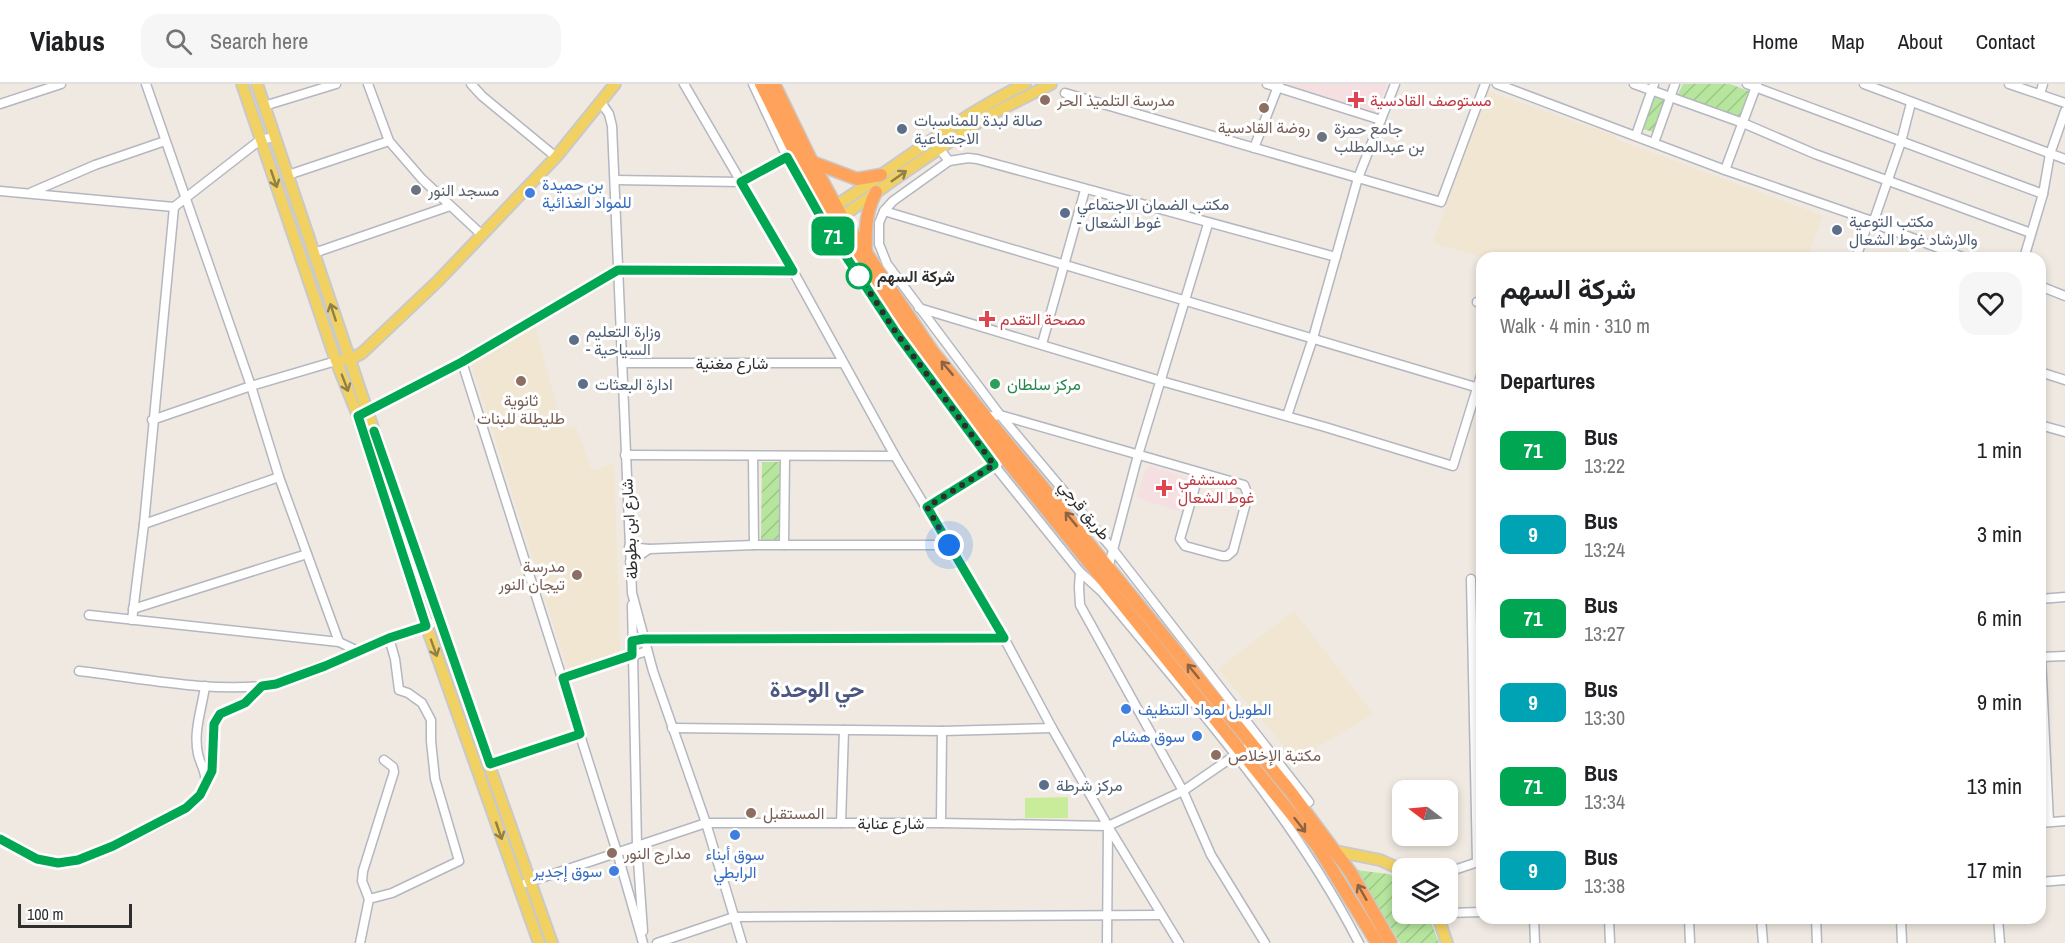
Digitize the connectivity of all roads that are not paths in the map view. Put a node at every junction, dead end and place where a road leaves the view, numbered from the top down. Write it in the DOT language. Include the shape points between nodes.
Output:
graph roads {
  1 [pos="61,84"];
  2 [pos="146,84"];
  3 [pos="242,84"];
  4 [pos="257,84"];
  5 [pos="336,84"];
  6 [pos="368,84"];
  7 [pos="471,84"];
  8 [pos="615,84"];
  9 [pos="684,84"];
  10 [pos="753,84"];
  11 [pos="761,84"];
  12 [pos="774,84"];
  13 [pos="1025,84"];
  14 [pos="1051,84"];
  15 [pos="1267,84"];
  16 [pos="1395,84"];
  17 [pos="1485,84"];
  18 [pos="1497,84"];
  19 [pos="1634,84"];
  20 [pos="1675,84"];
  21 [pos="1747,84"];
  22 [pos="1864,84"];
  23 [pos="2008,84"];
  24 [pos="2043,84"];
  25 [pos="1278,86"];
  26 [pos="1757,86"];
  27 [pos="1652,87"];
  28 [pos="1522,88"];
  29 [pos="1065,93"];
  30 [pos="2040,94"];
  31 [pos="1670,98"];
  32 [pos="600,101"];
  33 [pos="1911,103"];
  34 [pos="2065,103"];
  35 [pos="0,104"];
  36 [pos="264,106"];
  37 [pos="2065,111"];
  38 [pos="1381,120"];
  39 [pos="1743,123"];
  40 [pos="1636,135"];
  41 [pos="274,137"];
  42 [pos="260,140"];
  43 [pos="165,141"];
  44 [pos="389,141"];
  45 [pos="1654,142"];
  46 [pos="1901,142"];
  47 [pos="935,144"];
  48 [pos="1254,148"];
  49 [pos="2050,154"];
  50 [pos="556,157"];
  51 [pos="787,157"];
  52 [pos="2065,159"];
  53 [pos="949,161"];
  54 [pos="812,162"];
  55 [pos="1725,170"];
  56 [pos="288,175"];
  57 [pos="881,175"];
  58 [pos="1358,178"];
  59 [pos="1888,179"];
  60 [pos="615,180"];
  61 [pos="741,182"];
  62 [pos="0,190"];
  63 [pos="1085,190"];
  64 [pos="31,192"];
  65 [pos="876,192"];
  66 [pos="2043,195"];
  67 [pos="185,199"];
  68 [pos="450,206"];
  69 [pos="174,207"];
  70 [pos="884,211"];
  71 [pos="835,214"];
  72 [pos="1871,221"];
  73 [pos="1208,224"];
  74 [pos="2031,233"];
  75 [pos="482,235"];
  76 [pos="866,252"];
  77 [pos="1858,252"];
  78 [pos="1950,252"];
  79 [pos="2026,252"];
  80 [pos="314,253"];
  81 [pos="1336,257"];
  82 [pos="1064,263"];
  83 [pos="618,270"];
  84 [pos="793,271"];
  85 [pos="2046,288"];
  86 [pos="2065,296"];
  87 [pos="1184,300"];
  88 [pos="919,308"];
  89 [pos="1313,338"];
  90 [pos="1042,344"];
  91 [pos="929,356"];
  92 [pos="349,360"];
  93 [pos="336,361"];
  94 [pos="462,362"];
  95 [pos="622,363"];
  96 [pos="843,363"];
  97 [pos="2046,374"];
  98 [pos="2065,380"];
  99 [pos="1161,381"];
  100 [pos="251,386"];
  101 [pos="1476,388"];
  102 [pos="1476,400"];
  103 [pos="362,413"];
  104 [pos="1000,415"];
  105 [pos="1287,416"];
  106 [pos="987,417"];
  107 [pos="152,420"];
  108 [pos="2046,427"];
  109 [pos="2065,432"];
  110 [pos="625,455"];
  111 [pos="1138,455"];
  112 [pos="753,456"];
  113 [pos="785,456"];
  114 [pos="895,456"];
  115 [pos="999,462"];
  116 [pos="1199,473"];
  117 [pos="279,477"];
  118 [pos="927,507"];
  119 [pos="144,524"];
  120 [pos="754,545"];
  121 [pos="784,545"];
  122 [pos="949,545"];
  123 [pos="629,547"];
  124 [pos="649,549"];
  125 [pos="1114,551"];
  126 [pos="307,554"];
  127 [pos="630,562"];
  128 [pos="1109,565"];
  129 [pos="1080,572"];
  130 [pos="1471,579"];
  131 [pos="632,592"];
  132 [pos="2065,597"];
  133 [pos="2046,599"];
  134 [pos="133,609"];
  135 [pos="89,615"];
  136 [pos="132,620"];
  137 [pos="438,621"];
  138 [pos="426,626"];
  139 [pos="389,638"];
  140 [pos="1004,638"];
  141 [pos="644,639"];
  142 [pos="632,641"];
  143 [pos="339,642"];
  144 [pos="358,651"];
  145 [pos="647,651"];
  146 [pos="632,655"];
  147 [pos="2065,656"];
  148 [pos="2046,657"];
  149 [pos="78,671"];
  150 [pos="563,678"];
  151 [pos="205,686"];
  152 [pos="262,686"];
  153 [pos="672,728"];
  154 [pos="1052,728"];
  155 [pos="844,730"];
  156 [pos="942,731"];
  157 [pos="580,734"];
  158 [pos="1476,736"];
  159 [pos="1243,750"];
  160 [pos="384,760"];
  161 [pos="490,764"];
  162 [pos="206,780"];
  163 [pos="1183,791"];
  164 [pos="1309,802"];
  165 [pos="2065,821"];
  166 [pos="2046,822"];
  167 [pos="706,823"];
  168 [pos="842,823"];
  169 [pos="941,823"];
  170 [pos="1108,826"];
  171 [pos="0,839"];
  172 [pos="637,846"];
  173 [pos="1335,851"];
  174 [pos="617,852"];
  175 [pos="1476,863"];
  176 [pos="1392,865"];
  177 [pos="1458,869"];
  178 [pos="2065,880"];
  179 [pos="530,882"];
  180 [pos="2046,882"];
  181 [pos="517,885"];
  182 [pos="369,899"];
  183 [pos="1476,912"];
  184 [pos="1458,913"];
  185 [pos="1108,915"];
  186 [pos="1161,915"];
  187 [pos="734,918"];
  188 [pos="1440,924"];
  189 [pos="1534,924"];
  190 [pos="1609,924"];
  191 [pos="1689,924"];
  192 [pos="1761,924"];
  193 [pos="1816,924"];
  194 [pos="1901,924"];
  195 [pos="1998,924"];
  196 [pos="360,943"];
  197 [pos="539,943"];
  198 [pos="552,943"];
  199 [pos="643,943"];
  200 [pos="657,943"];
  201 [pos="742,943"];
  202 [pos="1107,943"];
  203 [pos="1179,943"];
  204 [pos="1265,943"];
  205 [pos="1359,943"];
  206 [pos="1377,943"];
  207 [pos="1391,943"];
  208 [pos="1446,943"];
  209 [pos="1535,943"];
  210 [pos="1611,943"];
  211 [pos="1690,943"];
  212 [pos="1763,943"];
  213 [pos="1817,943"];
  214 [pos="1902,943"];
  215 [pos="2000,943"];
  1 -- 35 [label="street"];
  2 -- 43 [label="street"];
  3 -- 42 [label="main road"];
  4 -- 36 [label="main road"];
  5 -- 36 [label="street"];
  6 -- 44 [label="street"];
  7 -- 50 [label="street"];
  8 -- 32 [label="main road"];
  9 -- 61 [label="street"];
  10 -- 51 [label="street"];
  11 -- 71 [label="highway, طريق قرجي" via="804,173"];
  12 -- 54 [label="highway, طريق قرجي"];
  13 -- 47 [label="main road" via="974,112"];
  14 -- 47 [label="main road"];
  15 -- 25 [label="street"];
  16 -- 38 [label="street"];
  17 -- 58 [label="street" via="1441,202"];
  18 -- 28 [label="street"];
  19 -- 27 [label="street"];
  20 -- 31 [label="street"];
  21 -- 26 [label="street"];
  22 -- 33 [label="street"];
  23 -- 30 [label="street"];
  24 -- 30 [label="street"];
  25 -- 38 [label="street"];
  25 -- 48 [label="street"];
  26 -- 39 [label="street"];
  26 -- 46 [label="street"];
  27 -- 31 [label="street"];
  27 -- 40 [label="street"];
  28 -- 40 [label="street"];
  29 -- 48 [label="street"];
  30 -- 34 [label="street"];
  31 -- 39 [label="street"];
  31 -- 45 [label="street"];
  32 -- 50 [label="main road"];
  32 -- 60 [label="street, شارع ابن بطوطة" via="612,126"];
  33 -- 46 [label="street"];
  33 -- 49 [label="street"];
  36 -- 41 [label="main road"];
  37 -- 49 [label="street"];
  38 -- 58 [label="street"];
  39 -- 55 [label="street"];
  39 -- 59 [label="street"];
  40 -- 45 [label="street"];
  41 -- 42 [label="street"];
  41 -- 56 [label="main road"];
  42 -- 67 [label="street"];
  42 -- 93 [label="main road, one-way"];
  43 -- 64 [label="street"];
  43 -- 67 [label="street"];
  44 -- 56 [label="street"];
  44 -- 68 [label="street"];
  45 -- 55 [label="street"];
  46 -- 59 [label="street"];
  46 -- 66 [label="street"];
  47 -- 53 [label="street"];
  47 -- 57 [label="main road"];
  65 -- 47 [label="main road, one-way"];
  48 -- 58 [label="street"];
  49 -- 52 [label="street"];
  49 -- 66 [label="street"];
  50 -- 75 [label="main road"];
  51 -- 61 [label="street"];
  51 -- 115 [label="street" via="824,223 897,334"];
  53 -- 63 [label="street" via="977,159"];
  53 -- 70 [label="street"];
  54 -- 57 [label="highway" via="857,179"];
  54 -- 71 [label="highway, طريق قرجي"];
  55 -- 72 [label="street"];
  56 -- 80 [label="main road"];
  57 -- 71 [label="main road"];
  58 -- 81 [label="street"];
  59 -- 72 [label="street"];
  59 -- 74 [label="street"];
  60 -- 61 [label="street"];
  60 -- 83 [label="street, شارع ابن بطوطة"];
  61 -- 84 [label="street"];
  62 -- 64 [label="street"];
  63 -- 73 [label="street"];
  63 -- 82 [label="street"];
  64 -- 69 [label="street"];
  65 -- 71 [label="main road"];
  65 -- 76 [label="highway" via="866,220"];
  66 -- 74 [label="street"];
  67 -- 69 [label="street"];
  67 -- 100 [label="street"];
  68 -- 75 [label="street"];
  68 -- 80 [label="street"];
  69 -- 107 [label="street"];
  70 -- 82 [label="street"];
  70 -- 88 [label="street" via="879,223 879,244 887,264"];
  71 -- 76 [label="highway, طريق قرجي"];
  71 -- 91 [label="highway, طريق قرجي"];
  72 -- 77 [label="street"];
  72 -- 78 [label="street"];
  73 -- 81 [label="street"];
  73 -- 87 [label="street"];
  74 -- 79 [label="street"];
  75 -- 92 [label="main road" via="371,345"];
  76 -- 91 [label="highway, طريق قرجي"];
  92 -- 80 [label="main road, one-way"];
  81 -- 89 [label="street"];
  82 -- 87 [label="street"];
  82 -- 90 [label="street"];
  83 -- 84 [label="street"];
  83 -- 94 [label="street"];
  83 -- 95 [label="street, شارع ابن بطوطة"];
  84 -- 96 [label="street"];
  85 -- 86 [label="street"];
  87 -- 89 [label="street"];
  87 -- 99 [label="street"];
  88 -- 90 [label="street"];
  88 -- 104 [label="street"];
  89 -- 101 [label="street"];
  89 -- 105 [label="street"];
  90 -- 99 [label="street"];
  106 -- 91 [label="highway, طريق قرجي, one-way"];
  91 -- 115 [label="highway, طريق قرجي"];
  92 -- 93 [label="main road"];
  92 -- 103 [label="main road"];
  93 -- 100 [label="street"];
  93 -- 103 [label="main road, one-way"];
  94 -- 103 [label="street"];
  94 -- 150 [label="street"];
  95 -- 96 [label="street, شارع مغنية"];
  95 -- 110 [label="street, شارع ابن بطوطة"];
  96 -- 114 [label="street"];
  97 -- 98 [label="street"];
  99 -- 105 [label="street"];
  99 -- 111 [label="street"];
  100 -- 107 [label="street"];
  100 -- 117 [label="street"];
  102 -- 105 [label="street" via="1453,466"];
  103 -- 137 [label="main road"];
  103 -- 138 [label="main road"];
  104 -- 106 [label="street"];
  104 -- 111 [label="street"];
  104 -- 125 [label="street"];
  128 -- 106 [label="highway, طريق قرجي, one-way"];
  107 -- 119 [label="street"];
  108 -- 109 [label="street"];
  110 -- 112 [label="street"];
  110 -- 123 [label="street, شارع ابن بطوطة"];
  111 -- 116 [label="street"];
  111 -- 125 [label="street"];
  112 -- 113 [label="street"];
  112 -- 120 [label="street"];
  113 -- 114 [label="street"];
  113 -- 121 [label="street"];
  114 -- 118 [label="street"];
  115 -- 118 [label="street"];
  115 -- 129 [label="street"];
  115 -- 159 [label="highway, طريق قرجي"];
  116 -- 116 [label="street" via="1180,539 1185,546 1227,556 1233,551 1247,489"];
  117 -- 119 [label="street"];
  117 -- 126 [label="street"];
  118 -- 122 [label="street"];
  119 -- 134 [label="street"];
  120 -- 121 [label="street"];
  120 -- 124 [label="street"];
  121 -- 122 [label="street"];
  122 -- 140 [label="street"];
  123 -- 124 [label="street"];
  123 -- 127 [label="street, شارع ابن بطوطة"];
  124 -- 127 [label="street"];
  125 -- 128 [label="street"];
  125 -- 164 [label="street"];
  126 -- 134 [label="street"];
  126 -- 143 [label="street"];
  127 -- 131 [label="street, شارع ابن بطوطة"];
  159 -- 128 [label="highway, طريق قرجي, one-way"];
  129 -- 159 [label="street"];
  129 -- 163 [label="street" via="1080,605"];
  130 -- 158 [label="street"];
  131 -- 141 [label="street, شارع ابن بطوطة"];
  131 -- 142 [label="street"];
  132 -- 133 [label="street"];
  134 -- 136 [label="street"];
  135 -- 136 [label="street"];
  136 -- 143 [label="street"];
  137 -- 138 [label="street"];
  137 -- 161 [label="main road"];
  138 -- 139 [label="street"];
  138 -- 181 [label="main road, one-way"];
  139 -- 144 [label="street"];
  139 -- 182 [label="street" via="399,690 422,703 431,720 435,779 459,861 392,893"];
  140 -- 141 [label="street"];
  140 -- 154 [label="street"];
  141 -- 142 [label="street"];
  141 -- 145 [label="street, شارع ابن بطوطة"];
  142 -- 146 [label="street"];
  143 -- 144 [label="street"];
  144 -- 152 [label="street"];
  145 -- 146 [label="street"];
  145 -- 153 [label="street, شارع ابن بطوطة"];
  146 -- 150 [label="street"];
  146 -- 172 [label="street"];
  147 -- 148 [label="street"];
  149 -- 151 [label="street"];
  150 -- 157 [label="street"];
  151 -- 152 [label="street"];
  151 -- 162 [label="street" via="196,736"];
  152 -- 162 [label="street" via="245,703 217,717 212,771"];
  153 -- 155 [label="street"];
  153 -- 167 [label="street, شارع ابن بطوطة"];
  154 -- 156 [label="street"];
  154 -- 170 [label="street"];
  155 -- 156 [label="street"];
  155 -- 168 [label="street"];
  156 -- 169 [label="street"];
  157 -- 161 [label="street"];
  157 -- 174 [label="street"];
  159 -- 163 [label="street, شارع عنابة"];
  159 -- 173 [label="highway, طريق قرجي"];
  159 -- 205 [label="street" via="1341,907"];
  159 -- 206 [label="highway, طريق قرجي, one-way" via="1318,847"];
  160 -- 182 [label="street" via="394,772 363,872"];
  161 -- 179 [label="main road"];
  162 -- 171 [label="street" via="200,795 186,808 113,846 72,862 44,861"];
  163 -- 170 [label="street, شارع عنابة"];
  163 -- 204 [label="street" via="1211,855"];
  165 -- 166 [label="street"];
  167 -- 168 [label="street, شارع عنابة"];
  167 -- 172 [label="street, شارع عنابة"];
  167 -- 187 [label="street, شارع ابن بطوطة"];
  168 -- 169 [label="street, شارع عنابة"];
  169 -- 170 [label="street, شارع عنابة"];
  170 -- 185 [label="street"];
  170 -- 186 [label="street"];
  172 -- 174 [label="street, شارع عنابة"];
  172 -- 199 [label="street"];
  173 -- 176 [label="main road"];
  207 -- 173 [label="highway, طريق قرجي, one-way"];
  174 -- 179 [label="street, شارع عنابة"];
  174 -- 199 [label="street"];
  175 -- 177 [label="street"];
  178 -- 180 [label="street"];
  179 -- 181 [label="street, شارع عنابة"];
  179 -- 198 [label="main road"];
  181 -- 197 [label="main road"];
  182 -- 196 [label="street"];
  183 -- 184 [label="street"];
  185 -- 186 [label="street"];
  185 -- 187 [label="street"];
  185 -- 202 [label="street"];
  186 -- 203 [label="street"];
  187 -- 200 [label="street"];
  187 -- 201 [label="street, شارع ابن بطوطة"];
  188 -- 208 [label="main road"];
  189 -- 209 [label="street"];
  190 -- 210 [label="street"];
  191 -- 211 [label="street"];
  192 -- 212 [label="street"];
  193 -- 213 [label="street"];
  194 -- 214 [label="street"];
  195 -- 215 [label="street"];
}
